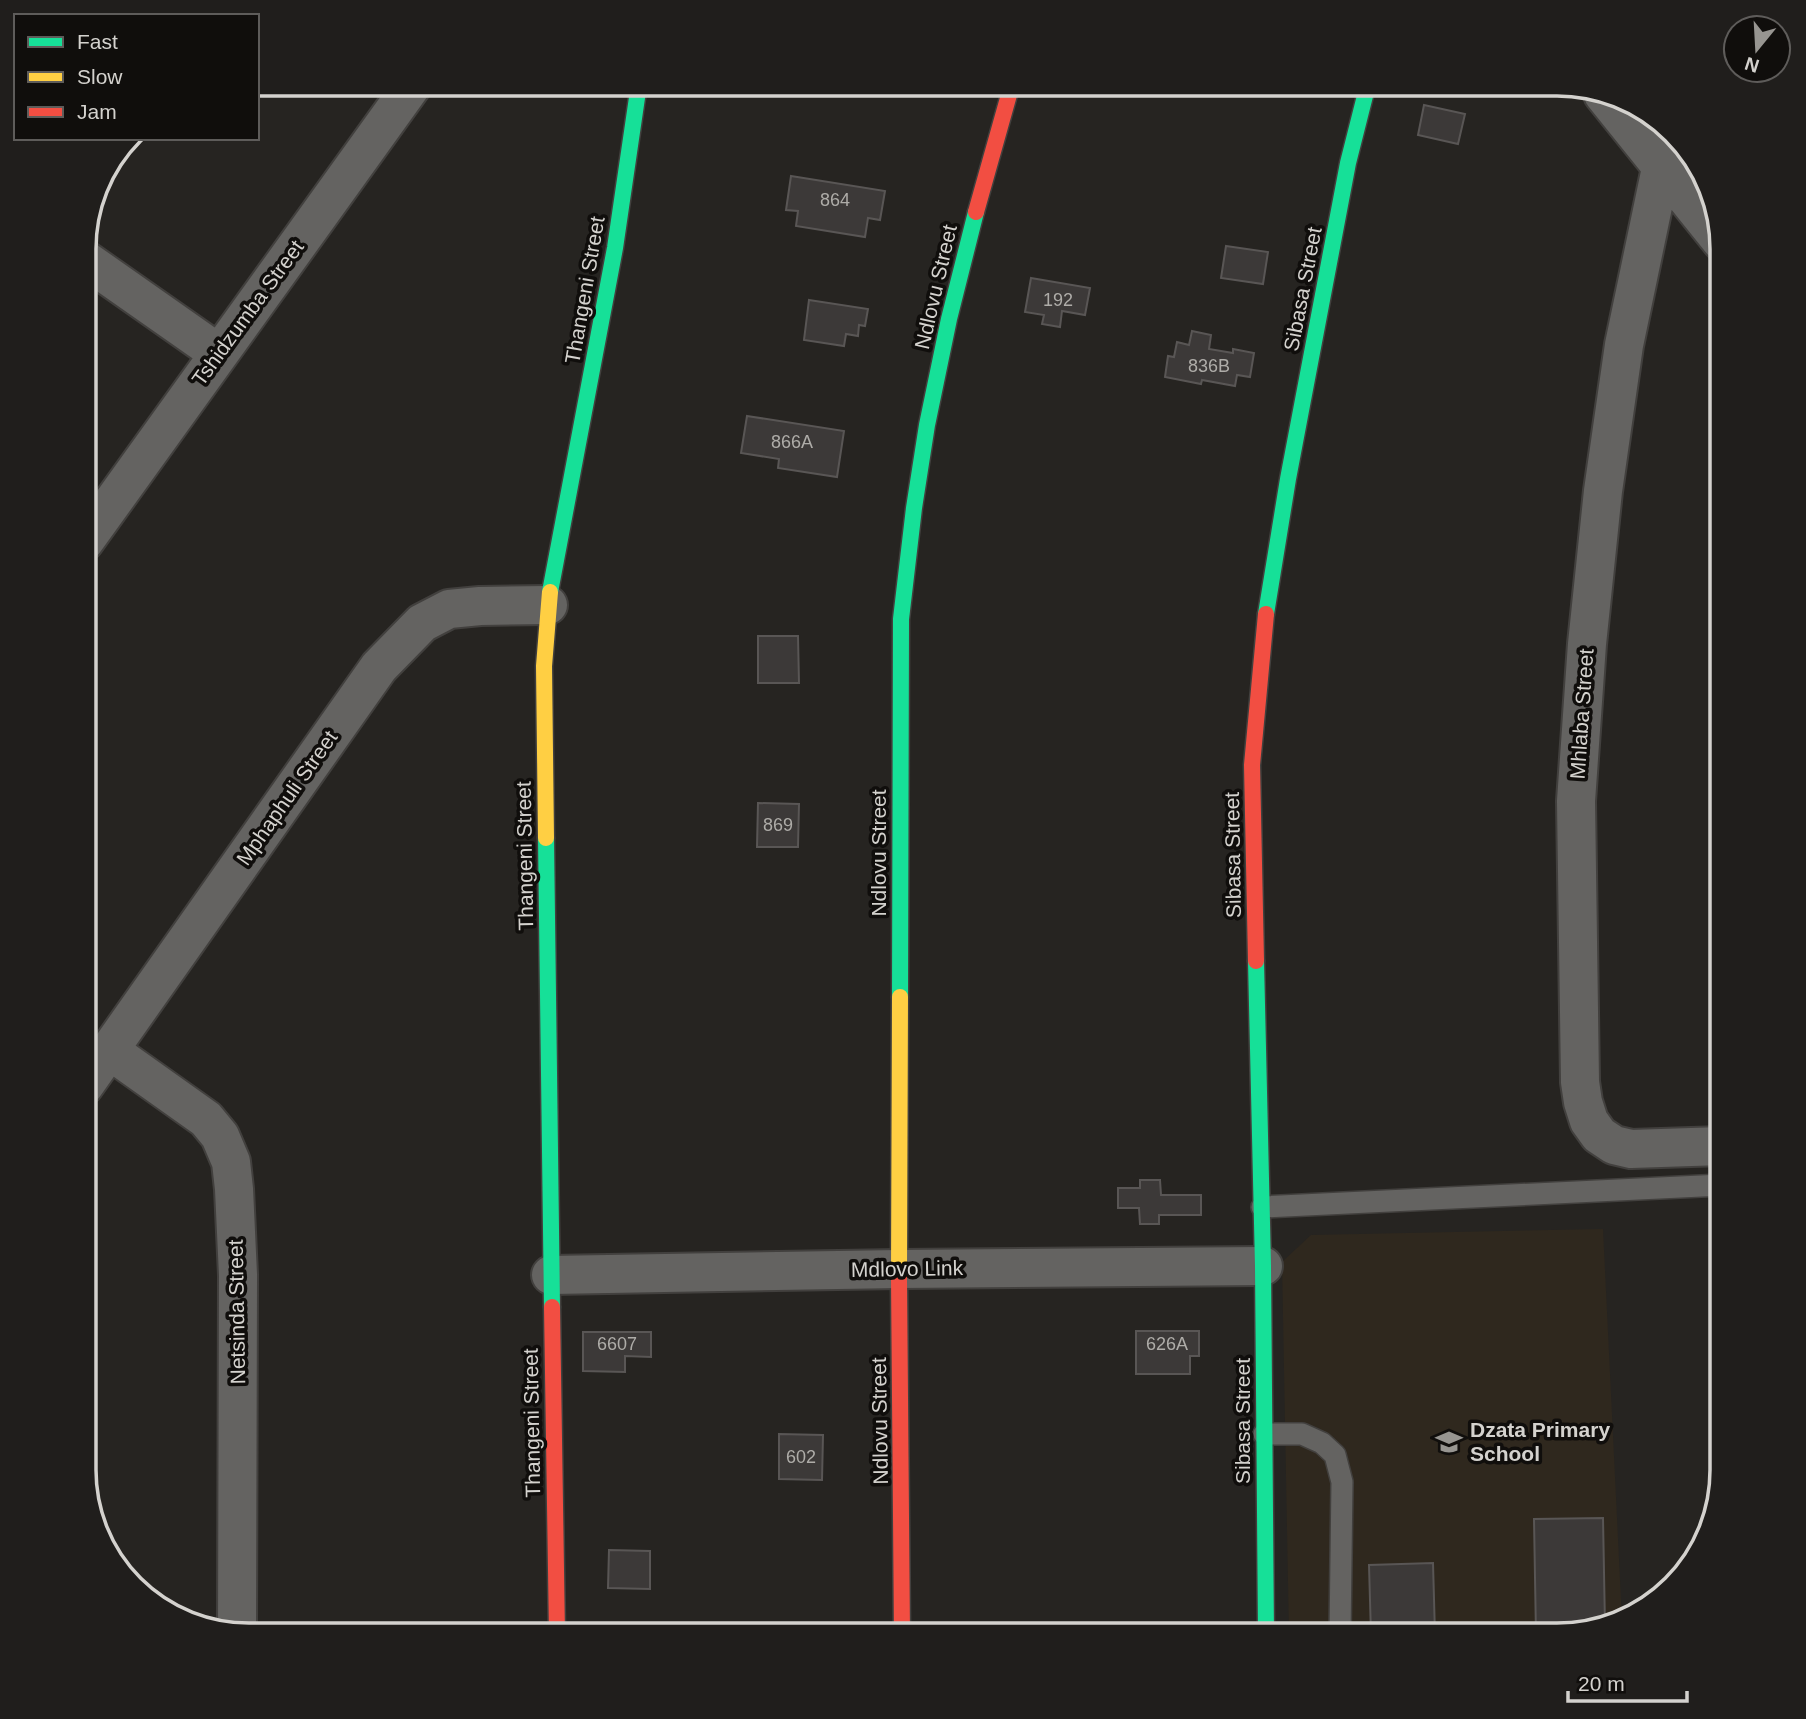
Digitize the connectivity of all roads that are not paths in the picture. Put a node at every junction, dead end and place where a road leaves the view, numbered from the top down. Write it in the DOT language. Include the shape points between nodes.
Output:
graph roads {
  1 [pos="404,96"];
  2 [pos="637,96"];
  3 [pos="1009,96"];
  4 [pos="1365,96"];
  5 [pos="1613,107"];
  6 [pos="1661,168"];
  7 [pos="1708,224"];
  8 [pos="97,268"];
  9 [pos="218,354"];
  10 [pos="97,524"];
  11 [pos="548,606"];
  12 [pos="109,1050"];
  13 [pos="97,1067"];
  14 [pos="1710,1146"];
  15 [pos="1710,1186"];
  16 [pos="1262,1207"];
  17 [pos="1262,1266"];
  18 [pos="899,1269"];
  19 [pos="551,1275"];
  20 [pos="1264,1434"];
  21 [pos="237,1622"];
  22 [pos="556,1623"];
  23 [pos="902,1623"];
  24 [pos="1266,1623"];
  25 [pos="1340,1623"];
  1 -- 9 [label="street, Tshidzumba Street"];
  2 -- 11 [label="street, Thangeni Street" via="615,248"];
  3 -- 18 [label="street, Ndlovu Street" via="967,240 931,399 901,619"];
  4 -- 16 [label="street, Sibasa Street" via="1288,479 1258,689 1252,765"];
  5 -- 6 [label="street"];
  6 -- 7 [label="street"];
  6 -- 14 [label="street, Mhlaba Street" via="1624,345 1587,644 1576,801 1580,1082 1589,1121 1599,1135 1615,1145 1631,1149"];
  8 -- 9 [label="street"];
  9 -- 10 [label="street, Tshidzumba Street"];
  11 -- 12 [label="street, Mphaphuli Street" via="449,609 422,623 400,644 379,667"];
  11 -- 19 [label="street, Thangeni Street" via="544,680"];
  12 -- 13 [label="street, Mphaphuli Street"];
  12 -- 21 [label="street, Netsinda Street" via="206,1119 220,1136 231,1162 238,1275"];
  15 -- 16 [label="lane"];
  16 -- 17 [label="street, Sibasa Street"];
  17 -- 18 [label="street, Mdlovo Link"];
  17 -- 20 [label="street, Sibasa Street"];
  18 -- 19 [label="street, Mdlovo Link"];
  18 -- 23 [label="street, Ndlovu Street"];
  19 -- 22 [label="street, Thangeni Street"];
  20 -- 24 [label="street, Sibasa Street"];
  20 -- 25 [label="lane" via="1302,1434 1335,1455 1342,1482"];
}
